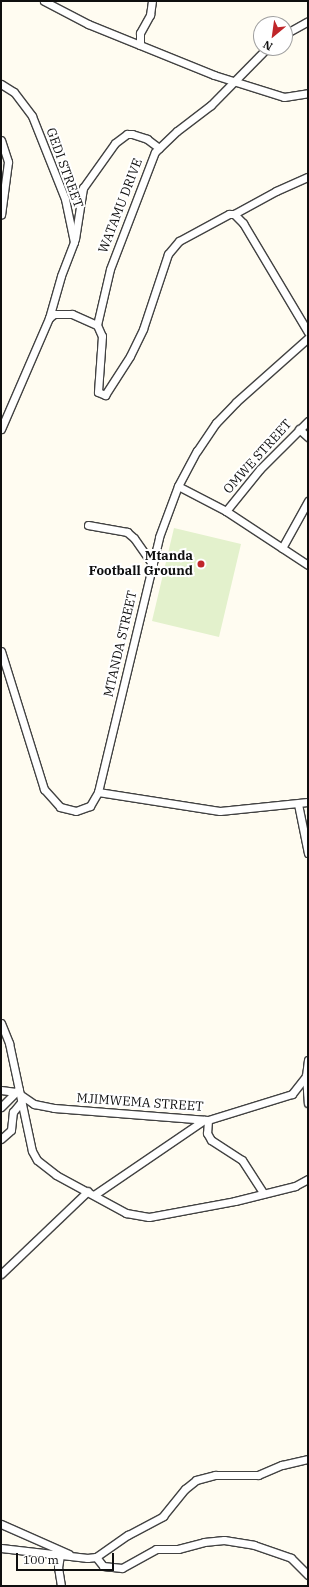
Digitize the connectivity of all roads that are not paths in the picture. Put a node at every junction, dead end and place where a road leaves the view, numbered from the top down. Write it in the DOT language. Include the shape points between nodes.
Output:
graph roads {
  1 [pos="44,1"];
  2 [pos="152,1"];
  3 [pos="58,4"];
  4 [pos="308,22"];
  5 [pos="293,30"];
  6 [pos="140,45"];
  7 [pos="259,56"];
  8 [pos="233,82"];
  9 [pos="1,84"];
  10 [pos="308,93"];
  11 [pos="1,140"];
  12 [pos="159,148"];
  13 [pos="308,177"];
  14 [pos="65,199"];
  15 [pos="80,200"];
  16 [pos="234,214"];
  17 [pos="1,215"];
  18 [pos="74,242"];
  19 [pos="49,318"];
  20 [pos="97,325"];
  21 [pos="308,332"];
  22 [pos="308,338"];
  23 [pos="308,421"];
  24 [pos="1,429"];
  25 [pos="299,430"];
  26 [pos="308,437"];
  27 [pos="178,486"];
  28 [pos="308,501"];
  29 [pos="226,511"];
  30 [pos="88,525"];
  31 [pos="282,548"];
  32 [pos="152,565"];
  33 [pos="308,565"];
  34 [pos="1,651"];
  35 [pos="98,792"];
  36 [pos="308,802"];
  37 [pos="298,804"];
  38 [pos="308,854"];
  39 [pos="1,1023"];
  40 [pos="308,1060"];
  41 [pos="306,1076"];
  42 [pos="1,1090"];
  43 [pos="20,1094"];
  44 [pos="308,1103"];
  45 [pos="1,1107"];
  46 [pos="206,1120"];
  47 [pos="1,1139"];
  48 [pos="308,1179"];
  49 [pos="91,1193"];
  50 [pos="264,1194"];
  51 [pos="1,1274"];
  52 [pos="308,1459"];
  53 [pos="1,1524"];
  54 [pos="1,1548"];
  55 [pos="60,1555"];
  56 [pos="73,1556"];
  57 [pos="96,1556"];
  58 [pos="308,1574"];
  59 [pos="61,1586"];
  1 -- 3 [label="street"];
  2 -- 6 [label="street" via="150,15 140,33"];
  3 -- 6 [label="street" via="88,24"];
  4 -- 5 [label="street"];
  6 -- 8 [label="street"];
  7 -- 8 [label="street, WATAMU DRIVE"];
  8 -- 10 [label="street" via="284,98"];
  8 -- 12 [label="street, WATAMU DRIVE" via="211,105"];
  9 -- 14 [label="street, GEDI STREET" via="14,92 32,116"];
  11 -- 17 [label="street" via="8,162"];
  12 -- 15 [label="street" via="137,135 127,134 120,138 89,177"];
  12 -- 20 [label="street, WATAMU DRIVE" via="148,163 130,218 119,241"];
  13 -- 16 [label="street"];
  14 -- 15 [label="street"];
  14 -- 18 [label="street, GEDI STREET"];
  15 -- 18 [label="street"];
  16 -- 20 [label="street" via="223,216 200,228 173,246 160,270 145,324 130,356 107,393 102,396 98,392 102,336"];
  16 -- 21 [label="street" via="255,241"];
  18 -- 19 [label="street"];
  19 -- 20 [label="street" via="54,314 66,313 88,319"];
  19 -- 24 [label="street"];
  22 -- 27 [label="street, MTANDA STREET" via="216,423 197,450"];
  23 -- 25 [label="street, OMWE STREET"];
  25 -- 26 [label="street"];
  25 -- 29 [label="street, OMWE STREET" via="260,469"];
  27 -- 29 [label="street"];
  27 -- 32 [label="street, MTANDA STREET" via="171,500"];
  28 -- 31 [label="street"];
  29 -- 31 [label="street"];
  30 -- 32 [label="street" via="127,532"];
  31 -- 33 [label="street"];
  32 -- 35 [label="street, MTANDA STREET"];
  34 -- 35 [label="street, MTANDA STREET" via="44,789 60,807 76,811 90,806"];
  35 -- 37 [label="street" via="220,811"];
  36 -- 37 [label="street"];
  37 -- 38 [label="street"];
  39 -- 43 [label="street" via="9,1043"];
  40 -- 41 [label="street"];
  41 -- 44 [label="street"];
  41 -- 46 [label="street, MJIMWEMA STREET" via="292,1094"];
  42 -- 43 [label="street"];
  43 -- 45 [label="street"];
  43 -- 46 [label="street, MJIMWEMA STREET" via="34,1104 54,1108"];
  43 -- 47 [label="street" via="12,1112 10,1130"];
  43 -- 49 [label="street" via="36,1160 56,1175"];
  46 -- 49 [label="street"];
  46 -- 50 [label="street" via="207,1133 211,1140 242,1160"];
  48 -- 50 [label="street" via="295,1186"];
  49 -- 50 [label="street" via="126,1213 142,1218"];
  49 -- 51 [label="street"];
  52 -- 57 [label="street" via="282,1465 258,1475 215,1475 196,1480 185,1489 163,1516"];
  53 -- 56 [label="street"];
  54 -- 55 [label="street"];
  55 -- 56 [label="street"];
  55 -- 59 [label="street" via="58,1567"];
  56 -- 57 [label="street"];
  57 -- 58 [label="street" via="103,1566 122,1568 156,1549 178,1549 198,1543 224,1540 254,1545 291,1558"];
}
